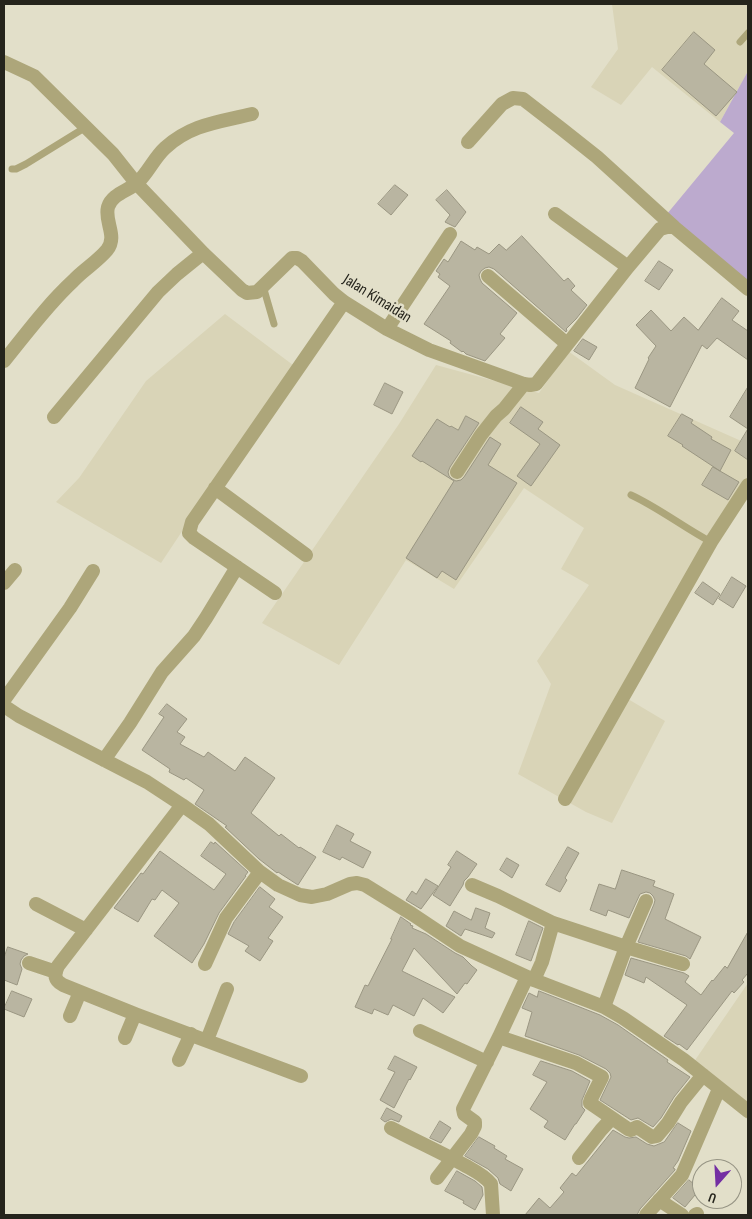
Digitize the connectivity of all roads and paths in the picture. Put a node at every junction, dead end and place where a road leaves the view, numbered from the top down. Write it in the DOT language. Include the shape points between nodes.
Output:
graph roads {
  1 [pos="748,33"];
  2 [pos="740,42"];
  3 [pos="4,62"];
  4 [pos="252,114"];
  5 [pos="86,127"];
  6 [pos="468,142"];
  7 [pos="12,169"];
  8 [pos="136,183"];
  9 [pos="555,214"];
  10 [pos="674,227"];
  11 [pos="450,234"];
  12 [pos="203,253"];
  13 [pos="628,266"];
  14 [pos="488,276"];
  15 [pos="263,286"];
  16 [pos="748,289"];
  17 [pos="344,302"];
  18 [pos="274,324"];
  19 [pos="387,329"];
  20 [pos="567,344"];
  21 [pos="4,361"];
  22 [pos="524,384"];
  23 [pos="54,417"];
  24 [pos="457,472"];
  25 [pos="748,485"];
  26 [pos="215,488"];
  27 [pos="631,495"];
  28 [pos="711,542"];
  29 [pos="306,555"];
  30 [pos="237,567"];
  31 [pos="15,570"];
  32 [pos="93,571"];
  33 [pos="4,583"];
  34 [pos="275,593"];
  35 [pos="4,700"];
  36 [pos="4,706"];
  37 [pos="104,760"];
  38 [pos="565,799"];
  39 [pos="182,805"];
  40 [pos="260,872"];
  41 [pos="472,885"];
  42 [pos="646,901"];
  43 [pos="36,904"];
  44 [pos="553,923"];
  45 [pos="86,930"];
  46 [pos="626,947"];
  47 [pos="30,963"];
  48 [pos="205,964"];
  49 [pos="683,964"];
  50 [pos="56,972"];
  51 [pos="531,978"];
  52 [pos="228,989"];
  53 [pos="80,992"];
  54 [pos="604,1007"];
  55 [pos="135,1014"];
  56 [pos="70,1016"];
  57 [pos="420,1031"];
  58 [pos="191,1034"];
  59 [pos="499,1037"];
  60 [pos="125,1038"];
  61 [pos="206,1040"];
  62 [pos="179,1060"];
  63 [pos="487,1062"];
  64 [pos="301,1076"];
  65 [pos="703,1076"];
  66 [pos="719,1089"];
  67 [pos="748,1111"];
  68 [pos="612,1118"];
  69 [pos="391,1128"];
  70 [pos="452,1158"];
  71 [pos="579,1158"];
  72 [pos="437,1178"];
  73 [pos="659,1200"];
  74 [pos="493,1215"];
  75 [pos="646,1215"];
  76 [pos="682,1215"];
  1 -- 2 [label="lane"];
  3 -- 5 [label="street" via="34,76"];
  4 -- 8 [label="street" via="200,126 181,134"];
  5 -- 7 [label="lane" via="26,164"];
  5 -- 8 [label="street" via="114,154"];
  6 -- 10 [label="street" via="502,104 513,98 523,100 590,152"];
  8 -- 12 [label="street"];
  8 -- 21 [label="street" via="112,200 108,208 111,242 107,250 72,281"];
  9 -- 13 [label="street"];
  10 -- 13 [label="street" via="660,229"];
  10 -- 16 [label="street"];
  11 -- 19 [label="street"];
  12 -- 15 [label="street" via="247,293 257,292"];
  12 -- 23 [label="street" via="158,292"];
  13 -- 20 [label="street"];
  14 -- 20 [label="street"];
  15 -- 17 [label="street, Jalan Kimaidan" via="292,258 297,258"];
  15 -- 18 [label="lane"];
  17 -- 19 [label="street, Jalan Kimaidan"];
  17 -- 26 [label="street"];
  19 -- 22 [label="street, Jalan Kimaidan" via="429,350"];
  20 -- 22 [label="street" via="536,384"];
  22 -- 24 [label="street" via="481,435"];
  25 -- 28 [label="street"];
  26 -- 29 [label="street"];
  26 -- 30 [label="street" via="192,522 189,533"];
  27 -- 28 [label="lane"];
  28 -- 38 [label="street"];
  30 -- 34 [label="street"];
  30 -- 37 [label="street" via="194,636 162,672"];
  31 -- 33 [label="street"];
  32 -- 35 [label="street"];
  36 -- 37 [label="street"];
  37 -- 39 [label="street"];
  39 -- 40 [label="street" via="209,824"];
  39 -- 45 [label="street"];
  40 -- 48 [label="street" via="226,918"];
  40 -- 51 [label="street" via="278,885 312,897 350,884 365,885 460,946"];
  41 -- 44 [label="street"];
  42 -- 46 [label="street"];
  43 -- 45 [label="street"];
  44 -- 46 [label="street"];
  44 -- 51 [label="street" via="542,962"];
  45 -- 50 [label="street"];
  46 -- 49 [label="street"];
  46 -- 54 [label="street"];
  47 -- 50 [label="street"];
  50 -- 53 [label="street" via="58,982"];
  51 -- 54 [label="street"];
  51 -- 59 [label="street"];
  52 -- 61 [label="street"];
  53 -- 55 [label="street"];
  53 -- 56 [label="street"];
  54 -- 65 [label="street"];
  55 -- 58 [label="street"];
  55 -- 60 [label="street"];
  57 -- 63 [label="street"];
  58 -- 61 [label="street"];
  58 -- 62 [label="street"];
  59 -- 63 [label="street"];
  59 -- 68 [label="street" via="576,1063 602,1077 590,1102"];
  61 -- 64 [label="street"];
  63 -- 70 [label="street" via="463,1109 476,1126"];
  65 -- 66 [label="street"];
  65 -- 68 [label="street" via="657,1136 652,1137 636,1127 628,1129"];
  66 -- 67 [label="street"];
  66 -- 73 [label="street" via="682,1175"];
  68 -- 71 [label="street"];
  69 -- 70 [label="street"];
  70 -- 72 [label="street"];
  70 -- 74 [label="street" via="492,1184"];
  73 -- 75 [label="street"];
  73 -- 76 [label="street"];
}
